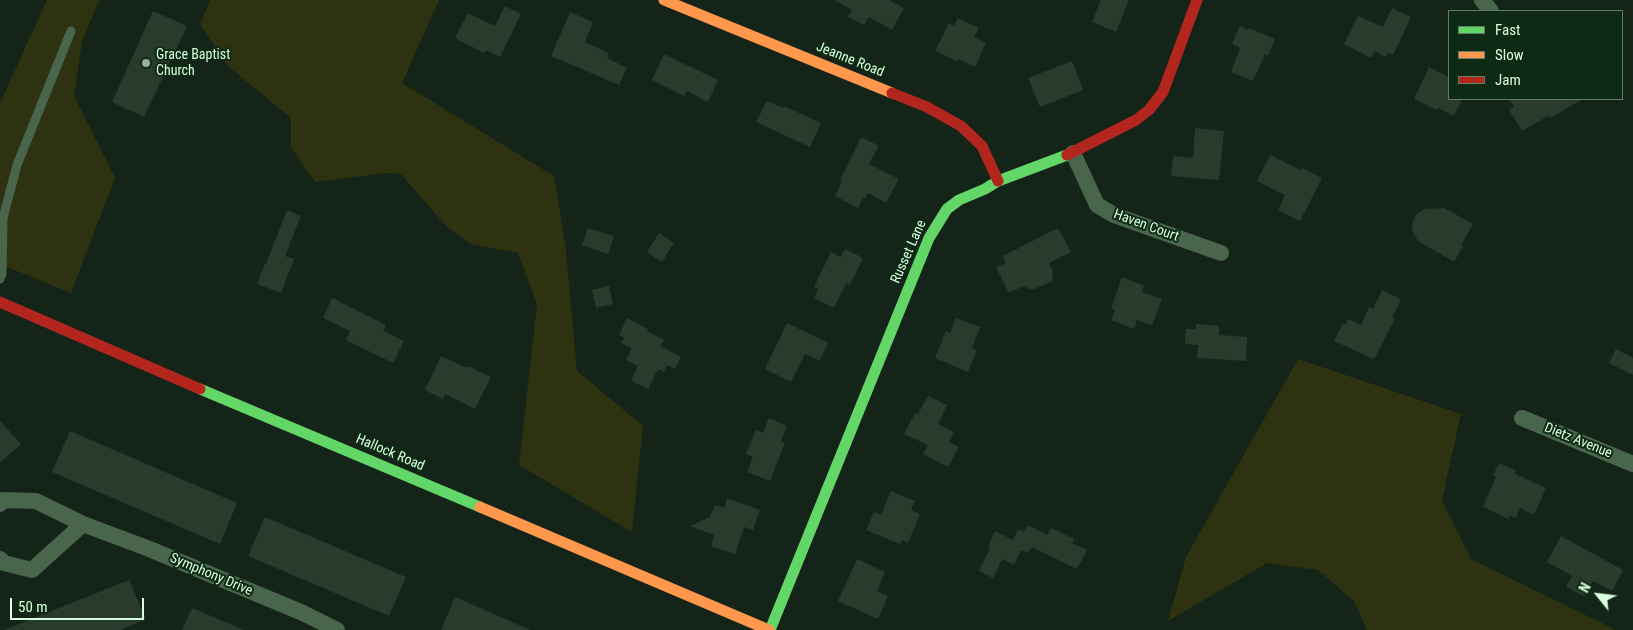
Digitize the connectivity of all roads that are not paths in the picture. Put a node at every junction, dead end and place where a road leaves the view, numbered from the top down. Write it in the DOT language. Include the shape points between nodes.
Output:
graph roads {
  1 [pos="664,0"];
  2 [pos="1197,0"];
  3 [pos="1482,0"];
  4 [pos="1490,10"];
  5 [pos="71,31"];
  6 [pos="1074,153"];
  7 [pos="998,181"];
  8 [pos="1221,253"];
  9 [pos="0,279"];
  10 [pos="0,302"];
  11 [pos="1522,418"];
  12 [pos="1633,464"];
  13 [pos="0,504"];
  14 [pos="83,524"];
  15 [pos="0,559"];
  16 [pos="338,630"];
  17 [pos="770,630"];
  1 -- 7 [label="street, Jeanne Road" via="927,107 961,126 982,146"];
  2 -- 6 [label="street, Russet Lane" via="1163,92 1149,110"];
  3 -- 4 [label="street"];
  5 -- 9 [label="lane" via="17,165 3,218"];
  6 -- 7 [label="street, Russet Lane"];
  6 -- 8 [label="street, Haven Court" via="1097,205 1114,216"];
  7 -- 17 [label="street, Russet Lane" via="946,209 928,238"];
  10 -- 17 [label="street, Hallock Road"];
  11 -- 12 [label="street, Dietz Avenue"];
  13 -- 14 [label="street, Symphony Drive" via="3,500 36,501"];
  14 -- 15 [label="street" via="32,570"];
  14 -- 16 [label="street, Symphony Drive" via="294,609"];
}
